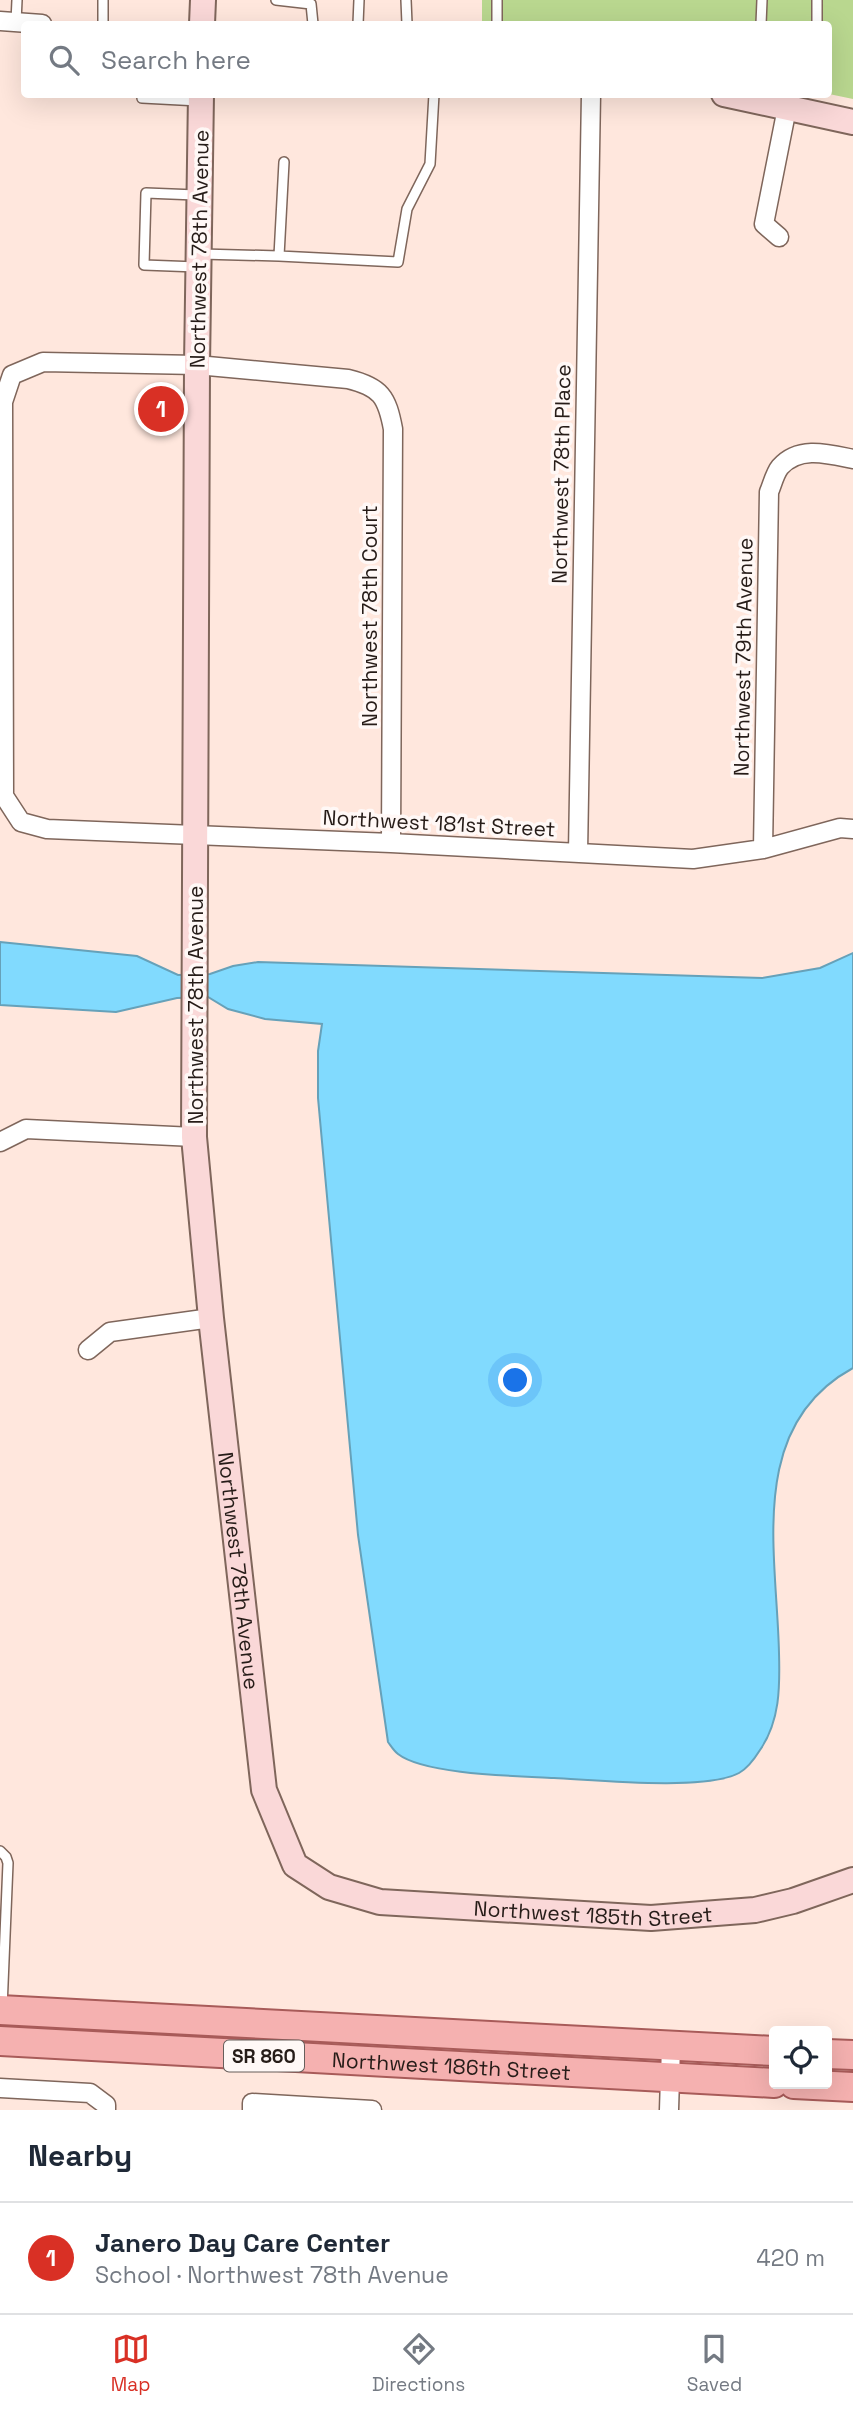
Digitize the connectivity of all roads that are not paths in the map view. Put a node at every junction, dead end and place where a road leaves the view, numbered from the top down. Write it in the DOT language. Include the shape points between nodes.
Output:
graph roads {
  1 [pos="17,0"];
  2 [pos="103,0"];
  3 [pos="202,0"];
  4 [pos="276,0"];
  5 [pos="359,0"];
  6 [pos="407,0"];
  7 [pos="496,0"];
  8 [pos="762,0"];
  9 [pos="817,0"];
  10 [pos="8,21"];
  11 [pos="103,21"];
  12 [pos="202,21"];
  13 [pos="313,21"];
  14 [pos="358,21"];
  15 [pos="407,21"];
  16 [pos="498,21"];
  17 [pos="761,21"];
  18 [pos="817,21"];
  19 [pos="142,98"];
  20 [pos="201,98"];
  21 [pos="434,98"];
  22 [pos="591,98"];
  23 [pos="756,98"];
  24 [pos="787,108"];
  25 [pos="853,122"];
  26 [pos="284,162"];
  27 [pos="200,195"];
  28 [pos="779,237"];
  29 [pos="279,256"];
  30 [pos="199,260"];
  31 [pos="197,365"];
  32 [pos="853,459"];
  33 [pos="853,829"];
  34 [pos="197,834"];
  35 [pos="391,843"];
  36 [pos="763,849"];
  37 [pos="578,853"];
  38 [pos="194,1138"];
  39 [pos="0,1142"];
  40 [pos="211,1318"];
  41 [pos="88,1350"];
  42 [pos="0,1851"];
  43 [pos="853,1880"];
  44 [pos="329,1887"];
  45 [pos="2,1950"];
  46 [pos="1,2010"];
  47 [pos="0,2041"];
  48 [pos="671,2046"];
  49 [pos="769,2051"];
  50 [pos="832,2054"];
  51 [pos="853,2055"];
  52 [pos="670,2078"];
  53 [pos="769,2083"];
  54 [pos="832,2086"];
  55 [pos="853,2087"];
  56 [pos="0,2088"];
  57 [pos="252,2107"];
  58 [pos="106,2110"];
  59 [pos="372,2110"];
  60 [pos="669,2110"];
  1 -- 10 [label="lane"];
  2 -- 11 [label="lane"];
  3 -- 12 [label="street"];
  4 -- 13 [label="lane" via="312,4"];
  5 -- 14 [label="lane"];
  6 -- 15 [label="lane"];
  7 -- 16 [label="lane"];
  8 -- 17 [label="lane"];
  9 -- 18 [label="lane"];
  19 -- 20 [label="lane"];
  20 -- 27 [label="street, Northwest 78th Avenue"];
  21 -- 29 [label="lane" via="430,164 407,209 398,261"];
  22 -- 37 [label="street, Northwest 78th Place"];
  23 -- 24 [label="street"];
  24 -- 25 [label="street"];
  24 -- 28 [label="street" via="764,223"];
  26 -- 29 [label="lane"];
  27 -- 30 [label="street, Northwest 78th Avenue"];
  27 -- 30 [label="lane" via="146,193 144,265"];
  29 -- 30 [label="lane"];
  30 -- 31 [label="street, Northwest 78th Avenue"];
  31 -- 34 [label="street, Northwest 78th Avenue"];
  31 -- 34 [label="street, Northwest 181st Street" via="43,362 12,375 3,402 4,796 21,822 47,829"];
  31 -- 35 [label="street, Northwest 78th Court" via="348,379 366,384 388,404 393,429"];
  32 -- 36 [label="street, Northwest 79th Avenue" via="819,452 796,456 779,468 769,492"];
  33 -- 36 [label="street, Northwest 181st Street" via="840,828"];
  34 -- 35 [label="street, Northwest 181st Street"];
  34 -- 38 [label="street, Northwest 78th Avenue"];
  35 -- 37 [label="street, Northwest 181st Street"];
  36 -- 37 [label="street, Northwest 181st Street" via="693,859"];
  38 -- 39 [label="street" via="26,1129"];
  38 -- 40 [label="street, Northwest 78th Avenue"];
  40 -- 41 [label="street" via="110,1332"];
  40 -- 44 [label="street, Northwest 78th Avenue" via="264,1790 295,1865"];
  42 -- 45 [label="lane" via="8,1863"];
  43 -- 44 [label="street, Northwest 185th Street" via="755,1910 651,1918 380,1902"];
  45 -- 46 [label="lane"];
  46 -- 48 [label="main road, Northwest 186th Street / SR 860"];
  47 -- 52 [label="main road, Northwest 186th Street / SR 860"];
  48 -- 49 [label="main road, Northwest 186th Street / SR 860"];
  48 -- 52 [label="street"];
  50 -- 51 [label="main road"];
  52 -- 53 [label="main road, Northwest 186th Street / SR 860"];
  52 -- 60 [label="street"];
  54 -- 55 [label="main road"];
  56 -- 58 [label="street" via="90,2093"];
  57 -- 59 [label="street"];
}
